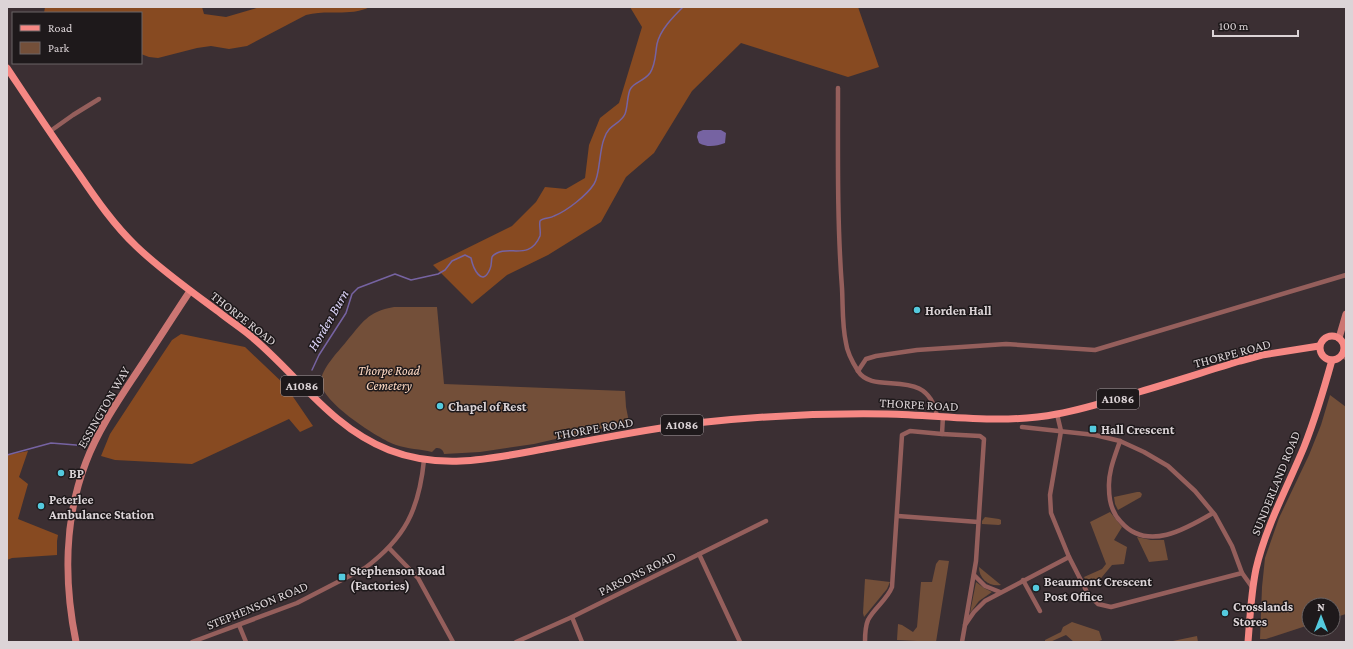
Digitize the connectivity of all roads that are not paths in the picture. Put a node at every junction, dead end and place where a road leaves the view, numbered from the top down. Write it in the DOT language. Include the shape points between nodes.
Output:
graph roads {
  1 [pos="7,68"];
  2 [pos="7,74"];
  3 [pos="19,87"];
  4 [pos="838,88"];
  5 [pos="99,99"];
  6 [pos="49,132"];
  7 [pos="1346,274"];
  8 [pos="190,291"];
  9 [pos="1346,314"];
  10 [pos="1339,338"];
  11 [pos="1319,346"];
  12 [pos="1344,356"];
  13 [pos="1332,360"];
  14 [pos="858,371"];
  15 [pos="1057,414"];
  16 [pos="940,416"];
  17 [pos="1022,427"];
  18 [pos="1061,431"];
  19 [pos="942,434"];
  20 [pos="1120,441"];
  21 [pos="424,460"];
  22 [pos="1212,513"];
  23 [pos="898,516"];
  24 [pos="766,521"];
  25 [pos="978,522"];
  26 [pos="389,548"];
  27 [pos="699,554"];
  28 [pos="1069,557"];
  29 [pos="1242,573"];
  30 [pos="974,575"];
  31 [pos="1023,580"];
  32 [pos="1253,589"];
  33 [pos="1000,592"];
  34 [pos="1040,611"];
  35 [pos="572,617"];
  36 [pos="239,625"];
  37 [pos="965,625"];
  38 [pos="76,642"];
  39 [pos="192,642"];
  40 [pos="246,642"];
  41 [pos="453,642"];
  42 [pos="516,642"];
  43 [pos="582,642"];
  44 [pos="740,642"];
  45 [pos="865,642"];
  46 [pos="962,642"];
  47 [pos="1248,642"];
  1 -- 3 [label="main road, THORPE ROAD / A1086"];
  2 -- 3 [label="main road, THORPE ROAD / A1086"];
  3 -- 6 [label="main road, THORPE ROAD / A1086"];
  4 -- 14 [label="street" via="839,252 846,343"];
  5 -- 6 [label="street"];
  6 -- 8 [label="main road, THORPE ROAD / A1086" via="116,225 155,264"];
  7 -- 14 [label="street" via="1095,350 1006,344 917,350 866,359"];
  8 -- 21 [label="main road, THORPE ROAD / A1086" via="252,336 325,410 349,430 386,449"];
  8 -- 38 [label="street, ESSINGTON WAY" via="120,397 86,462 76,496 69,540 68,585"];
  9 -- 10 [label="street"];
  10 -- 11 [label="main road" via="1335,335 1328,336"];
  10 -- 12 [label="main road" via="1344,347"];
  11 -- 13 [label="main road" via="1322,356"];
  11 -- 15 [label="main road, THORPE ROAD / A1086" via="1240,360 1102,404"];
  12 -- 13 [label="main road"];
  13 -- 32 [label="main road, SUNDERLAND ROAD" via="1306,440 1272,518 1256,570"];
  14 -- 16 [label="street" via="862,376 872,380 918,388 934,403"];
  15 -- 16 [label="main road, THORPE ROAD / A1086" via="1007,420"];
  15 -- 18 [label="street"];
  16 -- 19 [label="street"];
  16 -- 21 [label="main road, THORPE ROAD / A1086" via="777,416 625,434 481,460"];
  17 -- 18 [label="street"];
  18 -- 20 [label="street"];
  18 -- 28 [label="street" via="1050,494 1051,513"];
  19 -- 23 [label="street" via="910,432 902,435"];
  19 -- 25 [label="street" via="980,436 984,440"];
  20 -- 22 [label="street" via="1168,466 1195,491"];
  20 -- 22 [label="street" via="1112,468 1110,504 1127,529 1144,536 1161,536 1179,531"];
  21 -- 26 [label="street, STEPHENSON ROAD" via="417,501 403,529"];
  22 -- 29 [label="street" via="1232,546"];
  23 -- 25 [label="street"];
  23 -- 45 [label="street" via="892,587 869,618"];
  24 -- 27 [label="street, PARSONS ROAD"];
  25 -- 30 [label="street"];
  26 -- 36 [label="street, STEPHENSON ROAD" via="365,568 297,603"];
  26 -- 41 [label="street" via="418,578"];
  27 -- 35 [label="street, PARSONS ROAD"];
  27 -- 44 [label="street"];
  28 -- 29 [label="street" via="1088,594 1098,604 1111,607"];
  28 -- 31 [label="street"];
  29 -- 32 [label="street"];
  30 -- 33 [label="street" via="985,586"];
  30 -- 37 [label="street"];
  31 -- 33 [label="street"];
  31 -- 34 [label="street"];
  32 -- 47 [label="main road, SUNDERLAND ROAD"];
  33 -- 37 [label="street" via="985,601"];
  35 -- 42 [label="street, PARSONS ROAD"];
  35 -- 43 [label="street"];
  36 -- 39 [label="street, STEPHENSON ROAD"];
  36 -- 40 [label="street"];
  37 -- 46 [label="street"];
}
